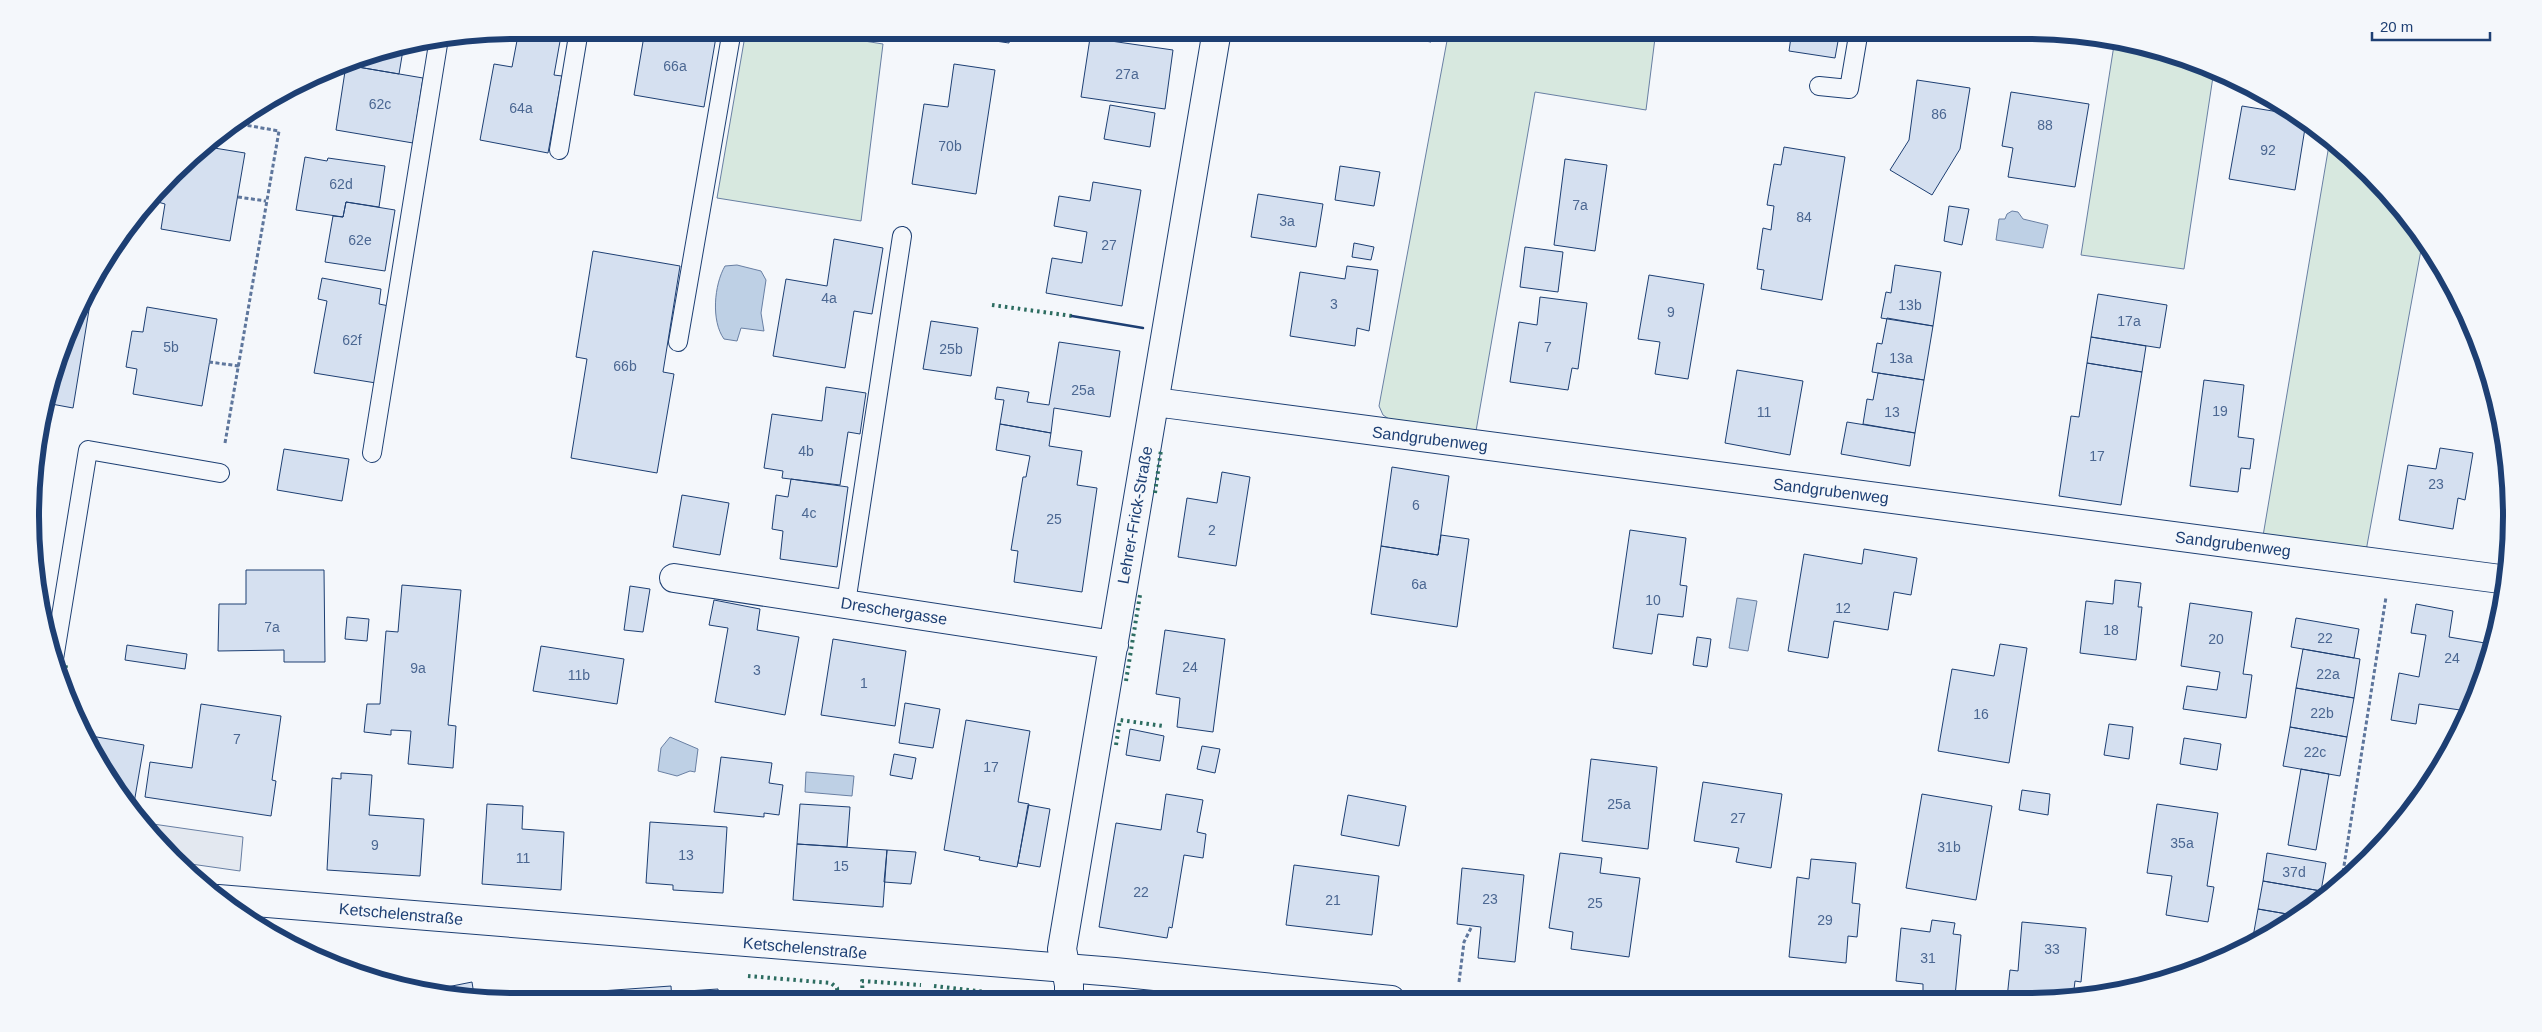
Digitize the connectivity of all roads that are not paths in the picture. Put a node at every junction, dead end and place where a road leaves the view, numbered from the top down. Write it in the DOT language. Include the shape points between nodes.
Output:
graph roads {
  1 [pos="578,39"];
  2 [pos="730,39"];
  3 [pos="1216,39"];
  4 [pos="1857,39"];
  5 [pos="438,46"];
  6 [pos="1819,86"];
  7 [pos="559,150"];
  8 [pos="902,236"];
  9 [pos="678,342"];
  10 [pos="1155,402"];
  11 [pos="372,453"];
  12 [pos="220,473"];
  13 [pos="674,578"];
  14 [pos="2499,579"];
  15 [pos="846,604"];
  16 [pos="56,644"];
  17 [pos="1114,645"];
  18 [pos="233,900"];
  19 [pos="1067,969"];
  20 [pos="1069,993"];
  21 [pos="1318,993"];
  1 -- 7 [label="lane"];
  2 -- 9 [label="lane"];
  3 -- 10 [label="street, Lehrer-Frick-Straße"];
  4 -- 6 [label="lane" via="1849,89"];
  5 -- 11 [label="lane"];
  8 -- 15 [label="lane"];
  10 -- 14 [label="street, Sandgrubenweg"];
  10 -- 17 [label="street, Lehrer-Frick-Straße"];
  12 -- 16 [label="lane" via="88,450"];
  13 -- 15 [label="street, Dreschergasse"];
  15 -- 17 [label="street, Dreschergasse"];
  17 -- 19 [label="street, Lehrer-Frick-Straße" via="1062,949"];
  18 -- 19 [label="street, Ketschelenstraße"];
  19 -- 20 [label="street, Lehrer-Frick-Straße"];
  19 -- 21 [label="street, Ketschelenstraße"];
}
